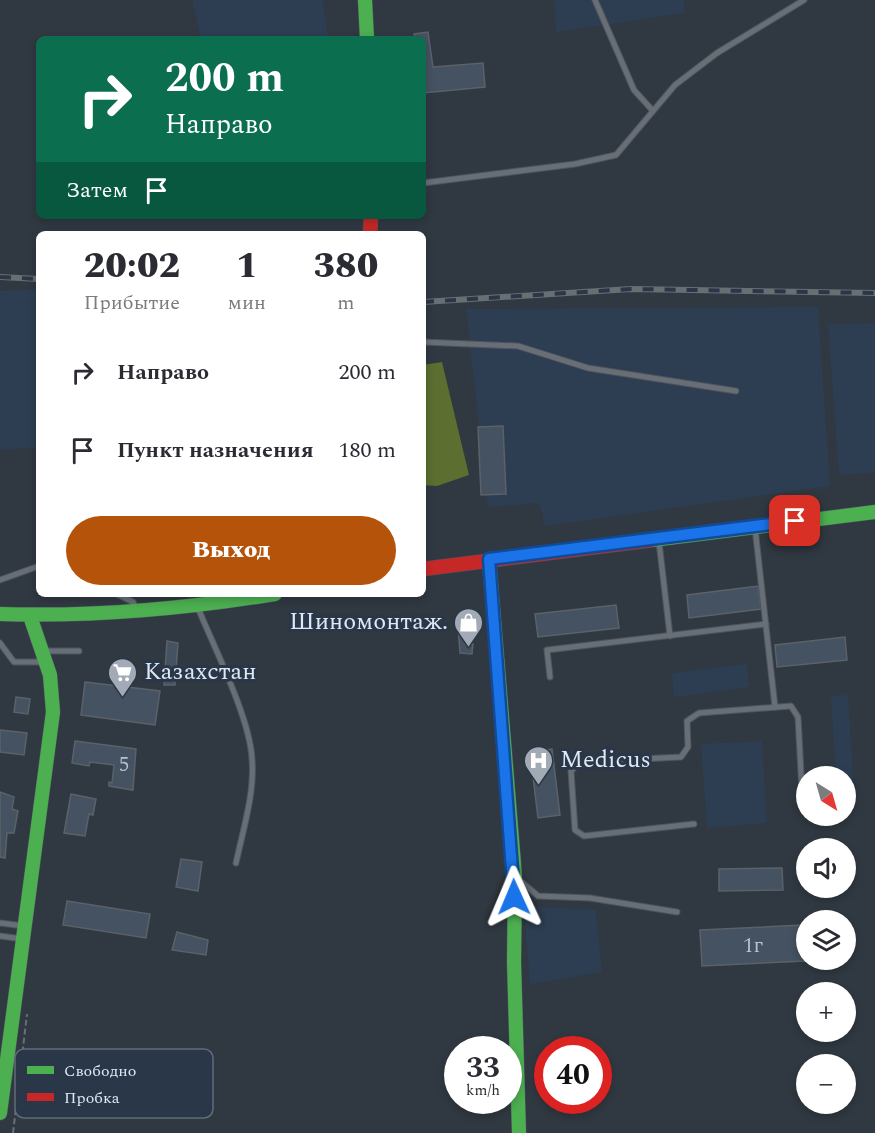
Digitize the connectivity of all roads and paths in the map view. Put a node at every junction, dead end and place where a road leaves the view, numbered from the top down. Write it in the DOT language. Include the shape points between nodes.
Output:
graph roads {
  1 [pos="365,0"];
  2 [pos="595,0"];
  3 [pos="804,0"];
  4 [pos="367,36"];
  5 [pos="653,111"];
  6 [pos="426,183"];
  7 [pos="426,342"];
  8 [pos="736,391"];
  9 [pos="875,512"];
  10 [pos="754,526"];
  11 [pos="659,539"];
  12 [pos="489,559"];
  13 [pos="36,567"];
  14 [pos="426,569"];
  15 [pos="0,580"];
  16 [pos="122,597"];
  17 [pos="258,597"];
  18 [pos="198,608"];
  19 [pos="137,612"];
  20 [pos="0,614"];
  21 [pos="30,616"];
  22 [pos="766,624"];
  23 [pos="670,636"];
  24 [pos="0,643"];
  25 [pos="79,651"];
  26 [pos="46,656"];
  27 [pos="550,677"];
  28 [pos="775,707"];
  29 [pos="801,766"];
  30 [pos="694,824"];
  31 [pos="236,863"];
  32 [pos="514,876"];
  33 [pos="677,912"];
  34 [pos="0,923"];
  35 [pos="25,933"];
  36 [pos="0,936"];
  37 [pos="5,1044"];
  38 [pos="0,1113"];
  39 [pos="519,1133"];
  1 -- 4 [label="street"];
  2 -- 5 [label="lane" via="634,90"];
  3 -- 5 [label="lane" via="717,53 675,85"];
  5 -- 6 [label="lane" via="616,155 575,164"];
  7 -- 8 [label="lane" via="518,346 588,368"];
  9 -- 10 [label="street"];
  10 -- 11 [label="street"];
  10 -- 22 [label="lane"];
  11 -- 12 [label="street"];
  11 -- 23 [label="lane"];
  12 -- 14 [label="street"];
  12 -- 32 [label="street"];
  13 -- 15 [label="lane"];
  16 -- 19 [label="lane" via="133,603"];
  17 -- 18 [label="street"];
  18 -- 19 [label="street"];
  18 -- 31 [label="lane" via="242,719 252,758"];
  19 -- 21 [label="street"];
  20 -- 21 [label="street"];
  21 -- 26 [label="street"];
  22 -- 23 [label="lane"];
  22 -- 28 [label="lane"];
  23 -- 27 [label="lane" via="547,650"];
  24 -- 26 [label="lane" via="14,662"];
  25 -- 26 [label="lane"];
  26 -- 35 [label="street" via="53,712"];
  28 -- 29 [label="lane" via="791,705 798,717"];
  28 -- 30 [label="lane" via="692,715 687,721 688,747 681,757 581,762 571,771 578,834"];
  32 -- 33 [label="lane" via="538,896 590,898"];
  32 -- 39 [label="street"];
  34 -- 35 [label="lane"];
  35 -- 36 [label="lane"];
  35 -- 37 [label="street"];
  37 -- 38 [label="street"];
}
